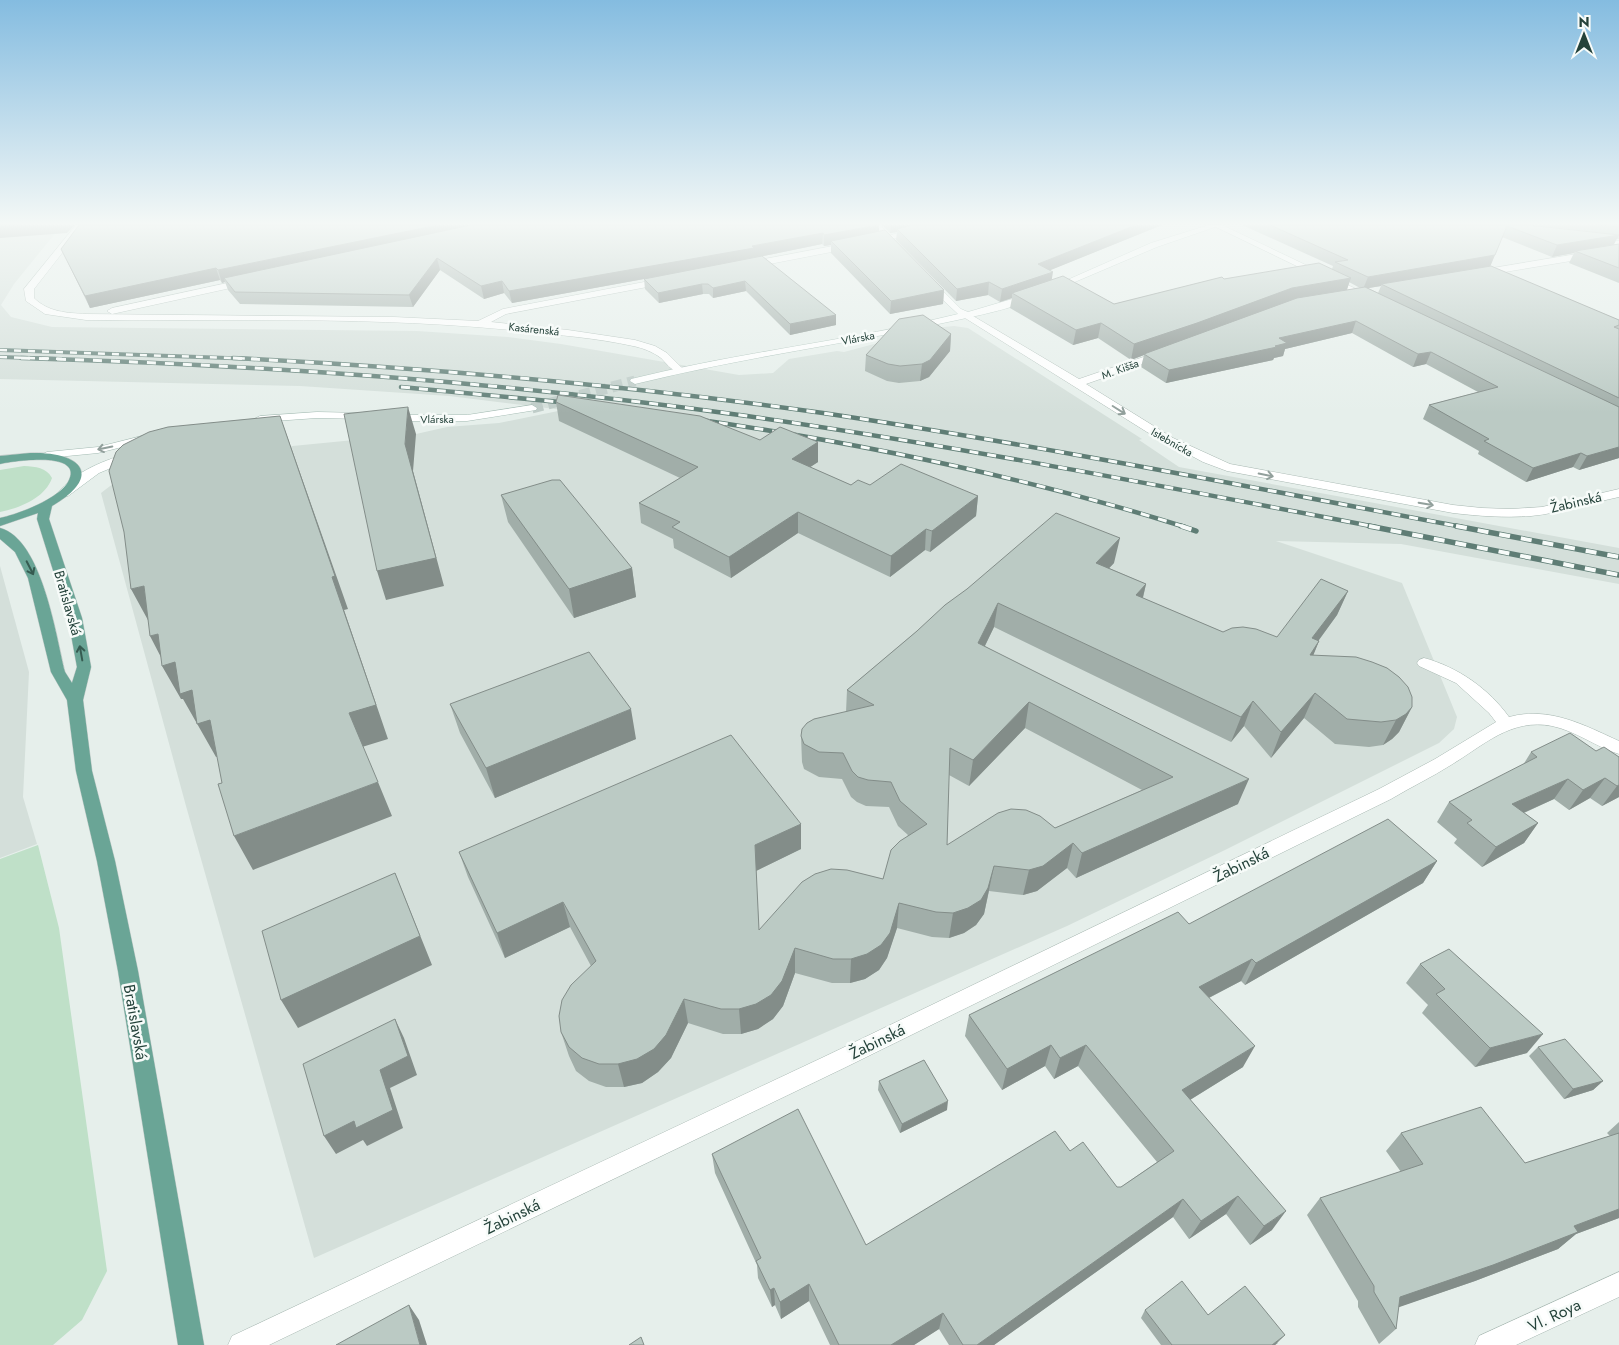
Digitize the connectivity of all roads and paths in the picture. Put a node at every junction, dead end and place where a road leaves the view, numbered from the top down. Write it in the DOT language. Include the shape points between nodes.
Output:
graph roads {
  1 [pos="30,288"];
  2 [pos="220,288"];
  3 [pos="631,288"];
  4 [pos="935,288"];
  5 [pos="1054,288"];
  6 [pos="1349,288"];
  7 [pos="1380,291"];
  8 [pos="1362,294"];
  9 [pos="1344,297"];
  10 [pos="1379,303"];
  11 [pos="968,316"];
  12 [pos="86,317"];
  13 [pos="480,324"];
  14 [pos="1170,352"];
  15 [pos="678,369"];
  16 [pos="635,381"];
  17 [pos="1078,383"];
  18 [pos="532,408"];
  19 [pos="251,421"];
  20 [pos="160,435"];
  21 [pos="145,452"];
  22 [pos="47,456"];
  23 [pos="0,460"];
  24 [pos="64,493"];
  25 [pos="1619,493"];
  26 [pos="46,506"];
  27 [pos="1532,512"];
  28 [pos="0,522"];
  29 [pos="0,532"];
  30 [pos="1424,663"];
  31 [pos="75,700"];
  32 [pos="1505,723"];
  33 [pos="1619,748"];
  34 [pos="1619,1284"];
  35 [pos="191,1345"];
  36 [pos="241,1345"];
  37 [pos="1488,1345"];
  1 -- 12 [label="street, Kasárenská" via="29,300 36,307 48,313"];
  2 -- 12 [label="street"];
  3 -- 13 [label="street" via="503,312"];
  4 -- 11 [label="street, Istebnícka"];
  5 -- 11 [label="street, Vlárska"];
  6 -- 8 [label="street"];
  7 -- 8 [label="street"];
  8 -- 9 [label="street"];
  8 -- 10 [label="street"];
  11 -- 15 [label="street, Vlárska" via="841,342"];
  11 -- 17 [label="street, Istebnícka"];
  12 -- 13 [label="street, Kasárenská"];
  13 -- 15 [label="street, Kasárenská" via="636,343 663,354"];
  14 -- 17 [label="street, M. Kišša"];
  15 -- 16 [label="street, Vlárska"];
  17 -- 27 [label="street, Istebnícka, one-way" via="1169,442 1227,467 1453,509"];
  18 -- 19 [label="street, Vlárska" via="467,418 316,415"];
  20 -- 22 [label="street, one-way" via="98,450"];
  21 -- 24 [label="street" via="100,468"];
  22 -- 23 [label="main road"];
  22 -- 24 [label="main road" via="71,464 76,472 75,480"];
  24 -- 26 [label="main road"];
  25 -- 27 [label="street, Žabinská"];
  26 -- 28 [label="main road"];
  31 -- 26 [label="main road, Bratislavská, one-way" via="84,667 75,618 43,519"];
  29 -- 31 [label="main road, Bratislavská, one-way" via="21,550 35,578 58,672"];
  30 -- 32 [label="street" via="1460,679 1495,709"];
  31 -- 35 [label="main road, Bratislavská" via="84,771 128,971"];
  32 -- 33 [label="street, Žabinská" via="1530,719 1555,721"];
  32 -- 36 [label="street, Žabinská" via="1358,807 837,1061"];
  34 -- 37 [label="street, Vl. Roya"];
}
